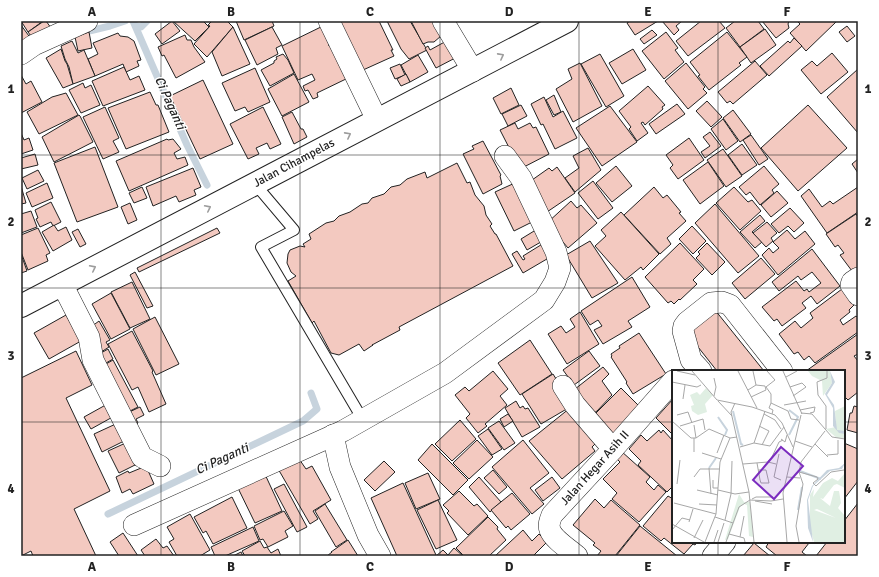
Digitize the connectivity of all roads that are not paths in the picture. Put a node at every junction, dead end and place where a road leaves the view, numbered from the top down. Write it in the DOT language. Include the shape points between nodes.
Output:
graph roads {
  1 [pos="87,21"];
  2 [pos="329,21"];
  3 [pos="443,21"];
  4 [pos="567,21"];
  5 [pos="21,54"];
  6 [pos="473,71"];
  7 [pos="377,120"];
  8 [pos="505,156"];
  9 [pos="255,184"];
  10 [pos="858,278"];
  11 [pos="62,284"];
  12 [pos="858,295"];
  13 [pos="21,306"];
  14 [pos="691,368"];
  15 [pos="781,370"];
  16 [pos="672,382"];
  17 [pos="563,386"];
  18 [pos="363,420"];
  19 [pos="333,435"];
  20 [pos="613,449"];
  21 [pos="160,466"];
  22 [pos="134,526"];
  23 [pos="724,543"];
  24 [pos="380,556"];
  25 [pos="577,556"];
  26 [pos="714,556"];
  1 -- 5 [label="street" via="34,45"];
  2 -- 7 [label="street"];
  3 -- 6 [label="street"];
  6 -- 4 [label="main road, Jalan Cihampelas, one-way"];
  6 -- 7 [label="main road, Jalan Cihampelas"];
  9 -- 7 [label="main road, Jalan Cihampelas, one-way"];
  8 -- 18 [label="street" via="521,178 556,252 560,268 555,282 544,300 445,373"];
  11 -- 9 [label="main road, Jalan Cihampelas, one-way"];
  9 -- 18 [label="lane" via="294,230 261,247"];
  10 -- 12 [label="street" via="851,285"];
  11 -- 13 [label="main road, Jalan Cihampelas"];
  11 -- 21 [label="street" via="89,337 93,360 142,457"];
  14 -- 15 [label="street" via="684,326 711,302 722,302 730,305"];
  16 -- 20 [label="street, Jalan Hegar Asih II"];
  17 -- 20 [label="street" via="575,405"];
  18 -- 19 [label="street"];
  19 -- 22 [label="street"];
  19 -- 24 [label="street" via="340,467 368,535"];
  20 -- 25 [label="street, Jalan Hegar Asih II" via="549,521 549,529 554,536"];
  23 -- 26 [label="street"];
}
